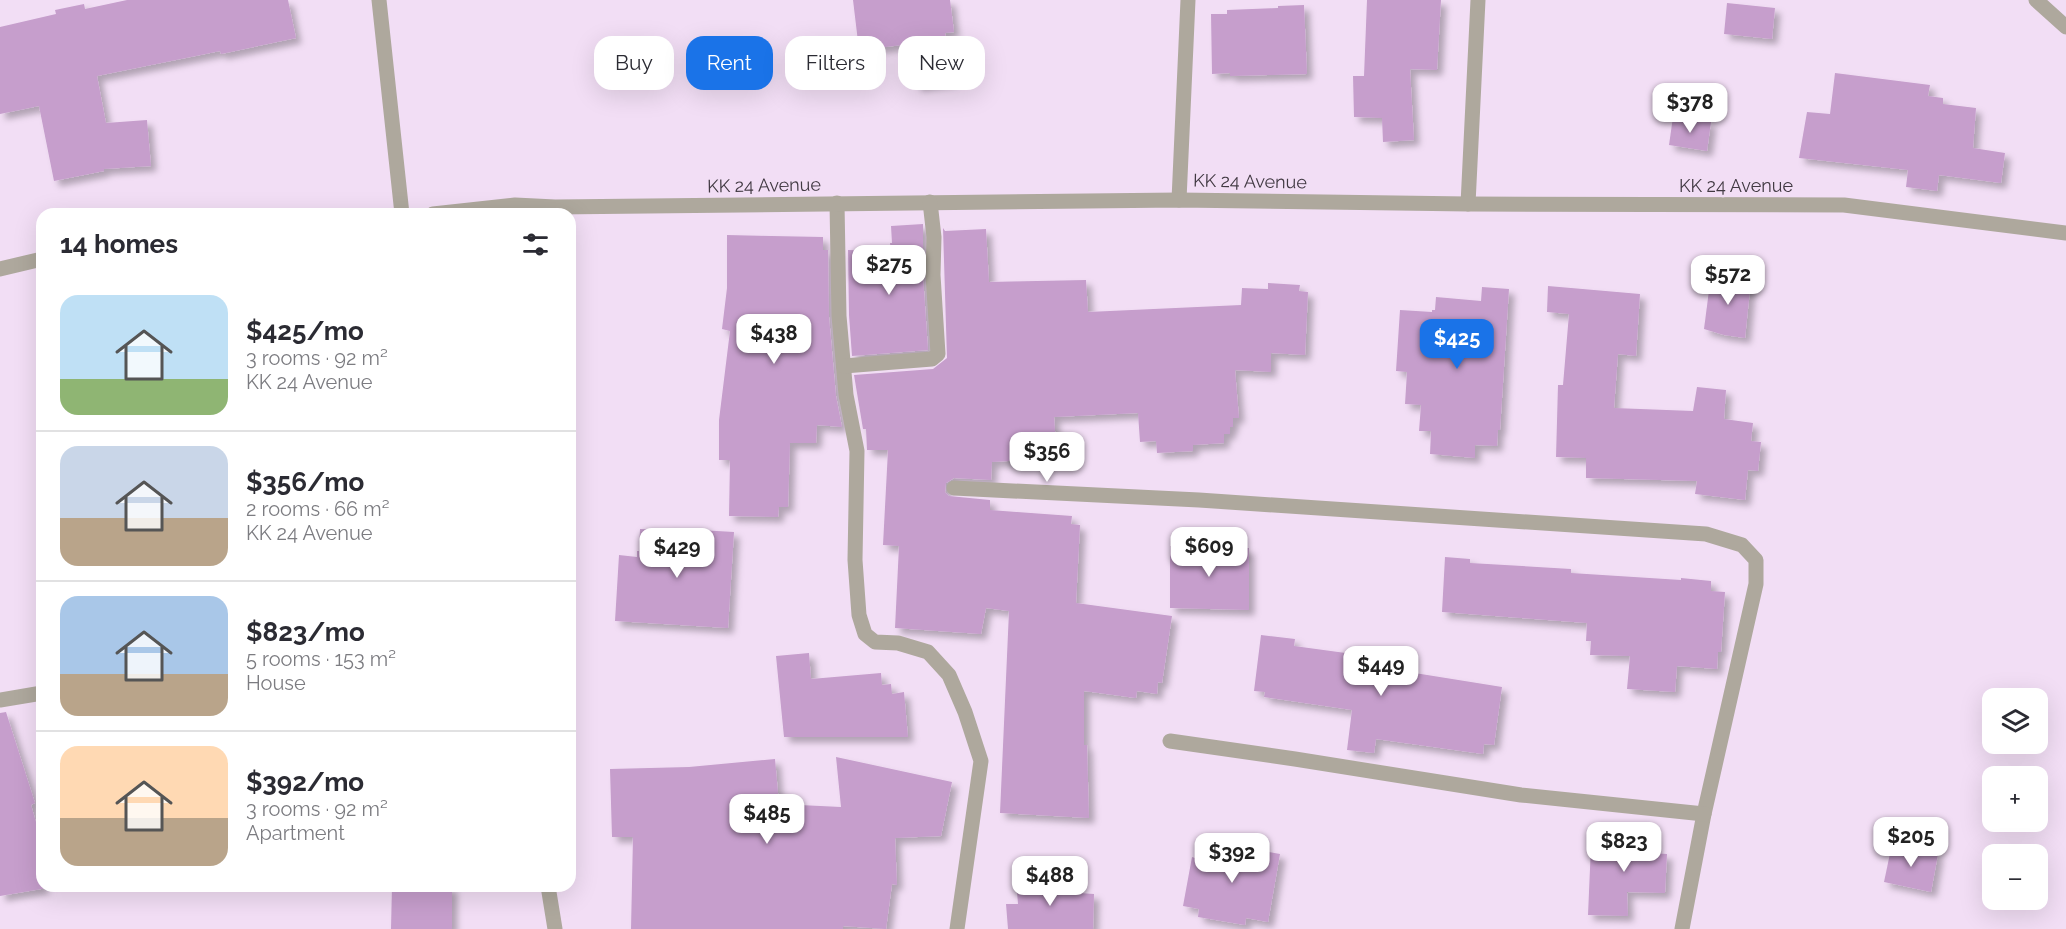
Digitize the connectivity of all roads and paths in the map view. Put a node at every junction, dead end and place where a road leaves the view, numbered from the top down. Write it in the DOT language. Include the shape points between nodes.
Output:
graph roads {
  1 [pos="379,0"];
  2 [pos="1188,0"];
  3 [pos="1478,0"];
  4 [pos="2036,0"];
  5 [pos="2066,27"];
  6 [pos="1179,200"];
  7 [pos="930,202"];
  8 [pos="837,203"];
  9 [pos="1468,204"];
  10 [pos="401,208"];
  11 [pos="488,208"];
  12 [pos="535,208"];
  13 [pos="576,210"];
  14 [pos="2066,233"];
  15 [pos="36,260"];
  16 [pos="0,269"];
  17 [pos="844,366"];
  18 [pos="954,488"];
  19 [pos="36,694"];
  20 [pos="0,700"];
  21 [pos="1170,741"];
  22 [pos="1704,814"];
  23 [pos="549,892"];
  24 [pos="555,929"];
  25 [pos="957,929"];
  26 [pos="1682,929"];
  1 -- 10 [label="street"];
  2 -- 6 [label="street"];
  3 -- 9 [label="street"];
  4 -- 5 [label="street"];
  6 -- 7 [label="street, KK 24 Avenue"];
  6 -- 9 [label="street, KK 24 Avenue"];
  7 -- 8 [label="street, KK 24 Avenue"];
  7 -- 17 [label="street" via="938,354 932,359"];
  8 -- 13 [label="street, KK 24 Avenue"];
  8 -- 17 [label="street"];
  9 -- 14 [label="street, KK 24 Avenue" via="1844,205"];
  11 -- 12 [label="street, KK 24 Avenue"];
  15 -- 16 [label="street"];
  17 -- 25 [label="street" via="857,451 855,560 859,615 865,634 875,642 898,643 928,652 949,675 981,762"];
  18 -- 22 [label="street" via="1706,534 1743,545 1756,560 1756,584"];
  19 -- 20 [label="street"];
  21 -- 22 [label="street" via="1521,795"];
  22 -- 26 [label="street"];
  23 -- 24 [label="street"];
}
